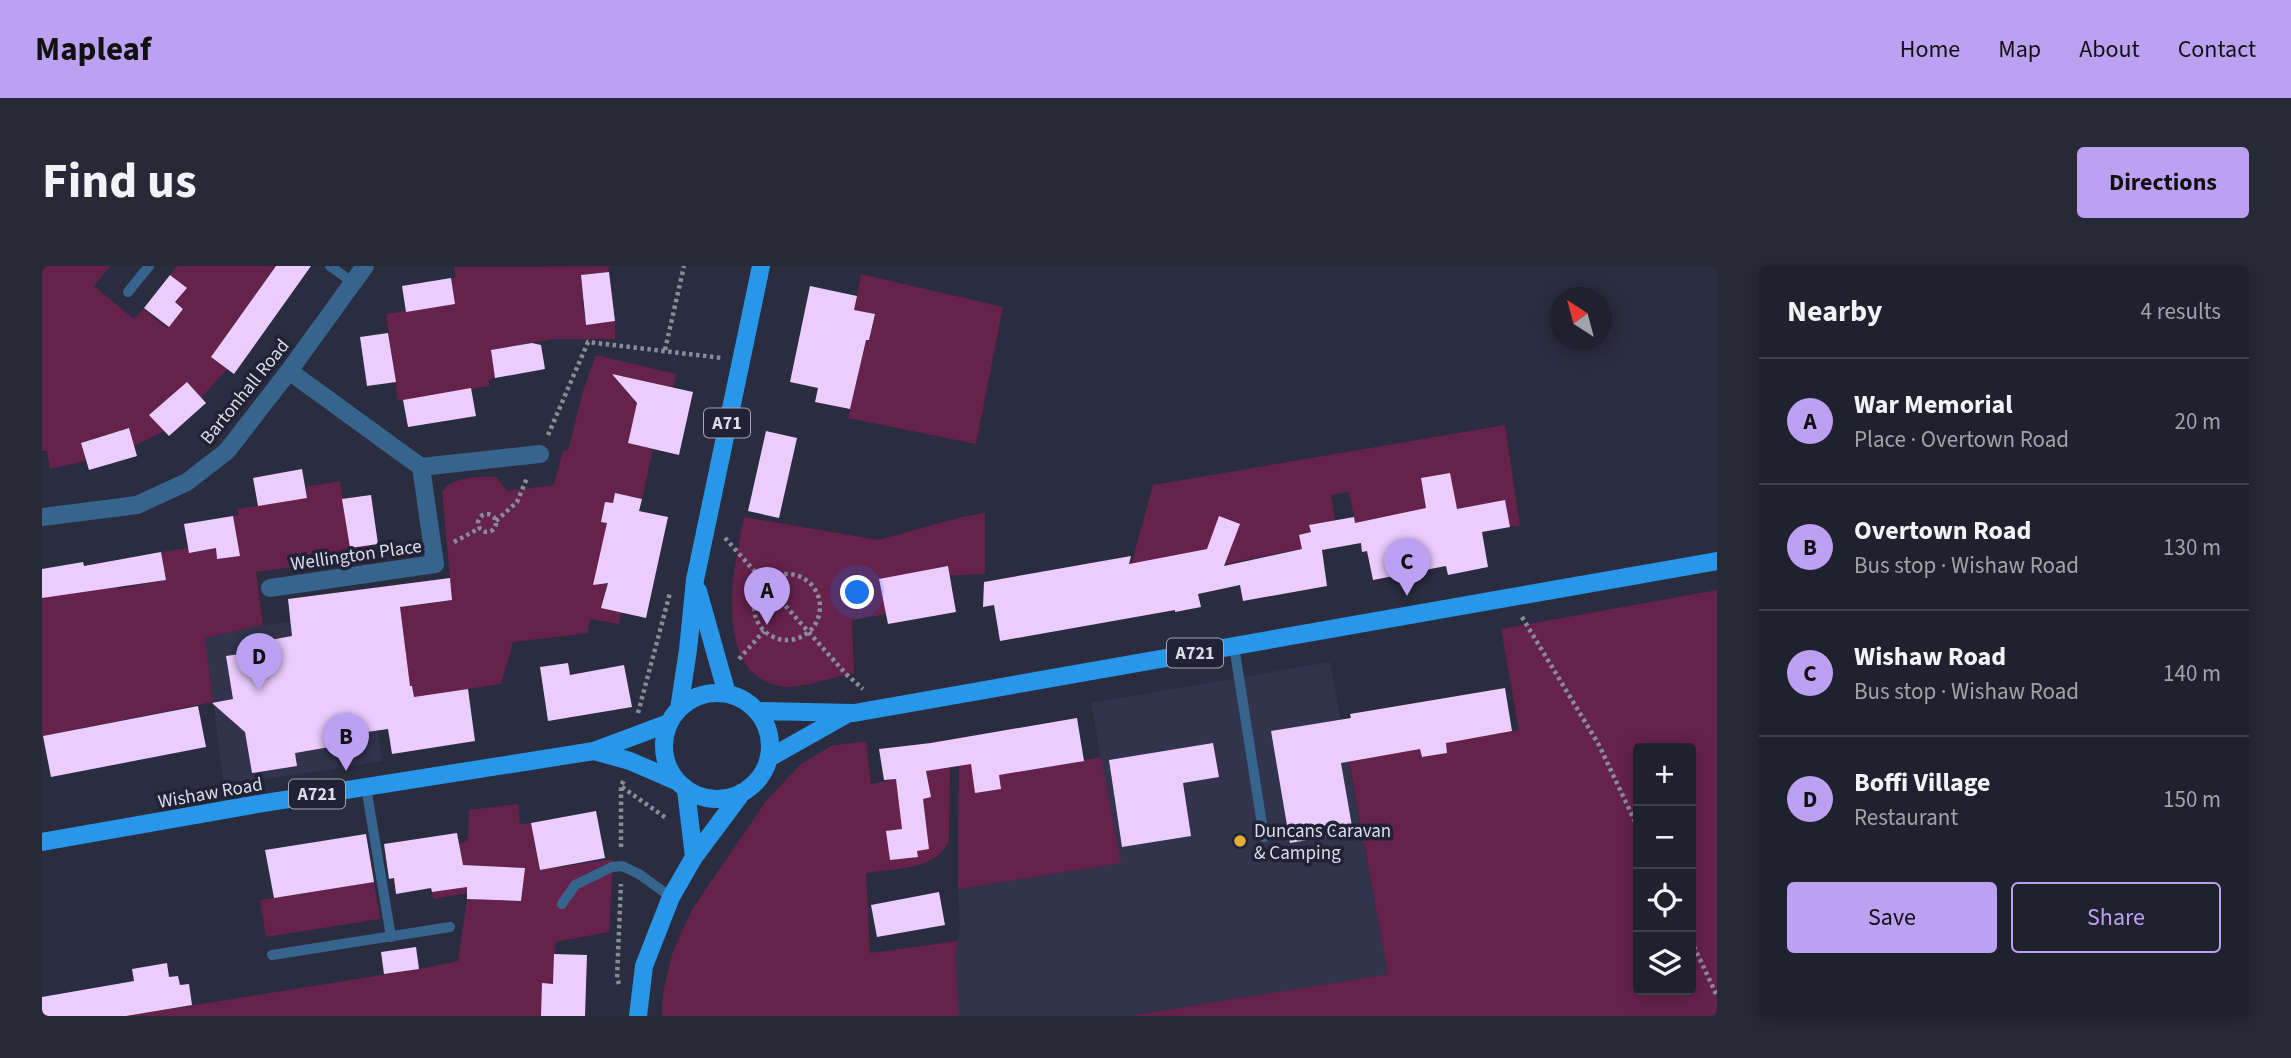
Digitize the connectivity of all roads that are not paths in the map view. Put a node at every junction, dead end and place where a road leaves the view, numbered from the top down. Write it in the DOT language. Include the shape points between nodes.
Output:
graph roads {
  1 [pos="149,266"];
  2 [pos="330,266"];
  3 [pos="365,266"];
  4 [pos="761,266"];
  5 [pos="352,282"];
  6 [pos="128,292"];
  7 [pos="289,371"];
  8 [pos="540,454"];
  9 [pos="421,467"];
  10 [pos="42,517"];
  11 [pos="1717,561"];
  12 [pos="695,580"];
  13 [pos="270,588"];
  14 [pos="1234,646"];
  15 [pos="727,694"];
  16 [pos="757,711"];
  17 [pos="849,713"];
  18 [pos="674,716"];
  19 [pos="594,751"];
  20 [pos="769,758"];
  21 [pos="681,785"];
  22 [pos="366,787"];
  23 [pos="741,794"];
  24 [pos="1264,837"];
  25 [pos="42,842"];
  26 [pos="694,857"];
  27 [pos="671,897"];
  28 [pos="562,904"];
  29 [pos="450,927"];
  30 [pos="391,937"];
  31 [pos="272,955"];
  32 [pos="638,1016"];
  1 -- 6 [label="lane"];
  2 -- 5 [label="lane"];
  3 -- 5 [label="street, Bartonhall Road"];
  4 -- 12 [label="main road, A71"];
  5 -- 7 [label="street, Bartonhall Road"];
  7 -- 9 [label="street"];
  7 -- 10 [label="street, Bartonhall Road" via="227,451 187,482 137,505"];
  8 -- 9 [label="street"];
  9 -- 13 [label="street, Wellington Place" via="435,564"];
  11 -- 14 [label="main road, A721"];
  12 -- 15 [label="main road, A71"];
  12 -- 18 [label="main road, A71" via="688,650"];
  14 -- 17 [label="main road, A721"];
  14 -- 24 [label="lane"];
  15 -- 16 [label="main road"];
  15 -- 18 [label="main road" via="709,693 693,699"];
  16 -- 17 [label="main road, A721"];
  16 -- 20 [label="main road" via="766,726"];
  17 -- 20 [label="main road, A721"];
  18 -- 19 [label="main road, Wishaw Road / A721"];
  18 -- 21 [label="main road" via="664,739 664,756"];
  19 -- 21 [label="main road, Wishaw Road / A721" via="631,761"];
  19 -- 22 [label="main road, Wishaw Road / A721"];
  20 -- 23 [label="main road" via="754,785"];
  21 -- 23 [label="main road" via="712,800"];
  21 -- 26 [label="main road"];
  22 -- 25 [label="main road, Wishaw Road / A721"];
  22 -- 30 [label="lane"];
  23 -- 26 [label="main road"];
  26 -- 27 [label="main road"];
  27 -- 28 [label="lane" via="622,866 575,885"];
  27 -- 32 [label="main road" via="644,966"];
  29 -- 30 [label="lane"];
  30 -- 31 [label="lane"];
}
